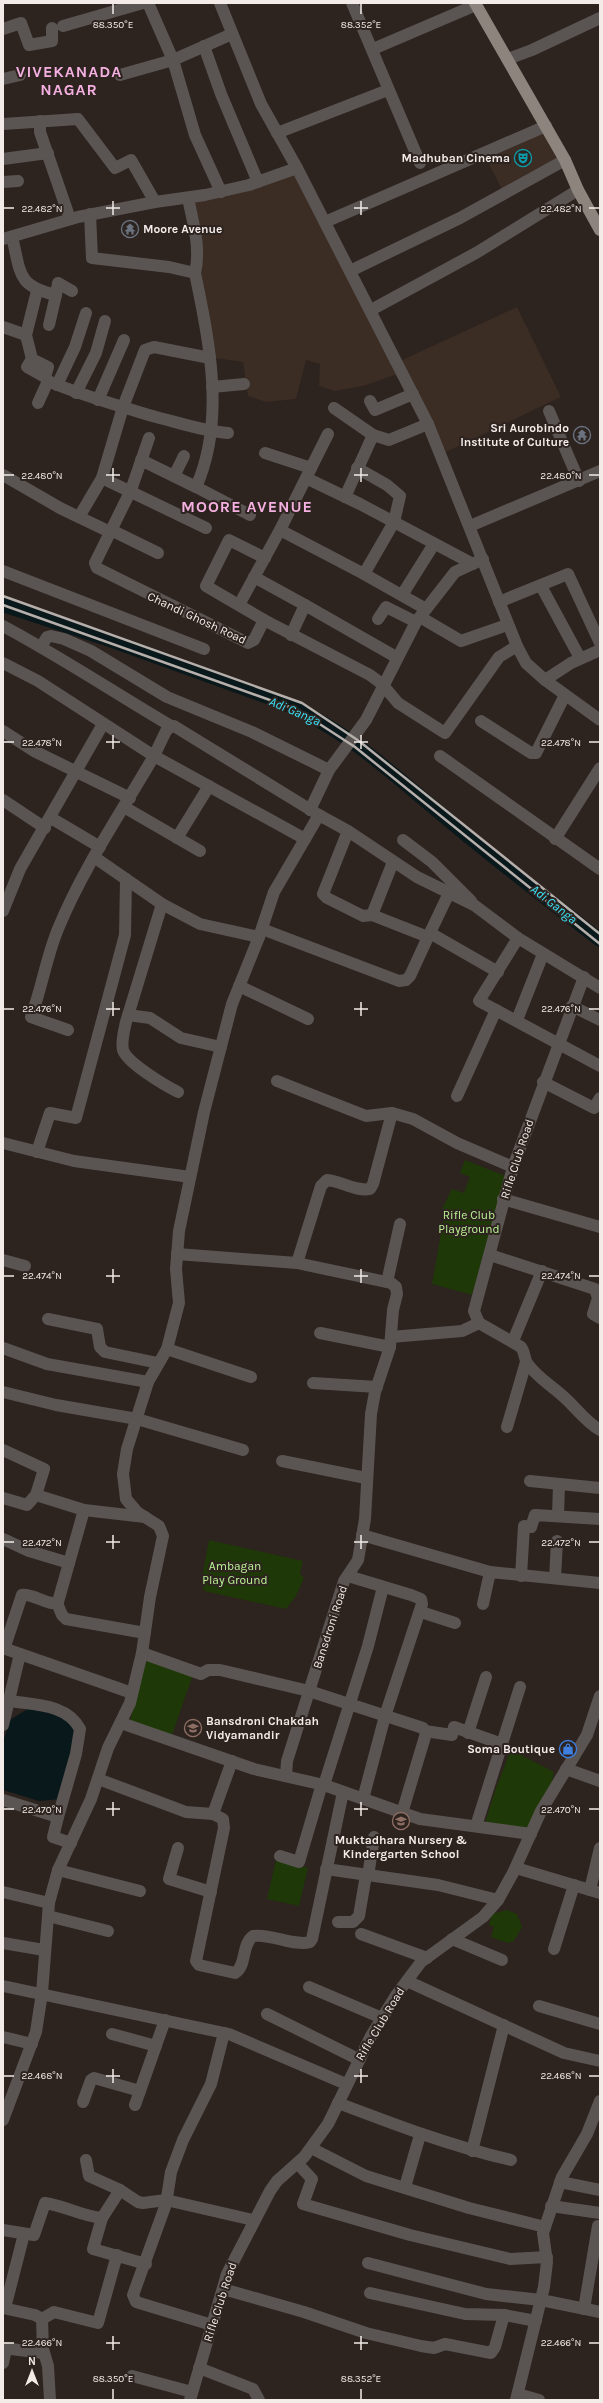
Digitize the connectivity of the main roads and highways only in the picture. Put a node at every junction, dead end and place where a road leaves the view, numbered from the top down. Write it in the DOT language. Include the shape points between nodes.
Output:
graph roads {
  1 [pos="475,4"];
  2 [pos="600,230"];
  1 -- 2 [label="main road" via="515,69"];
}
